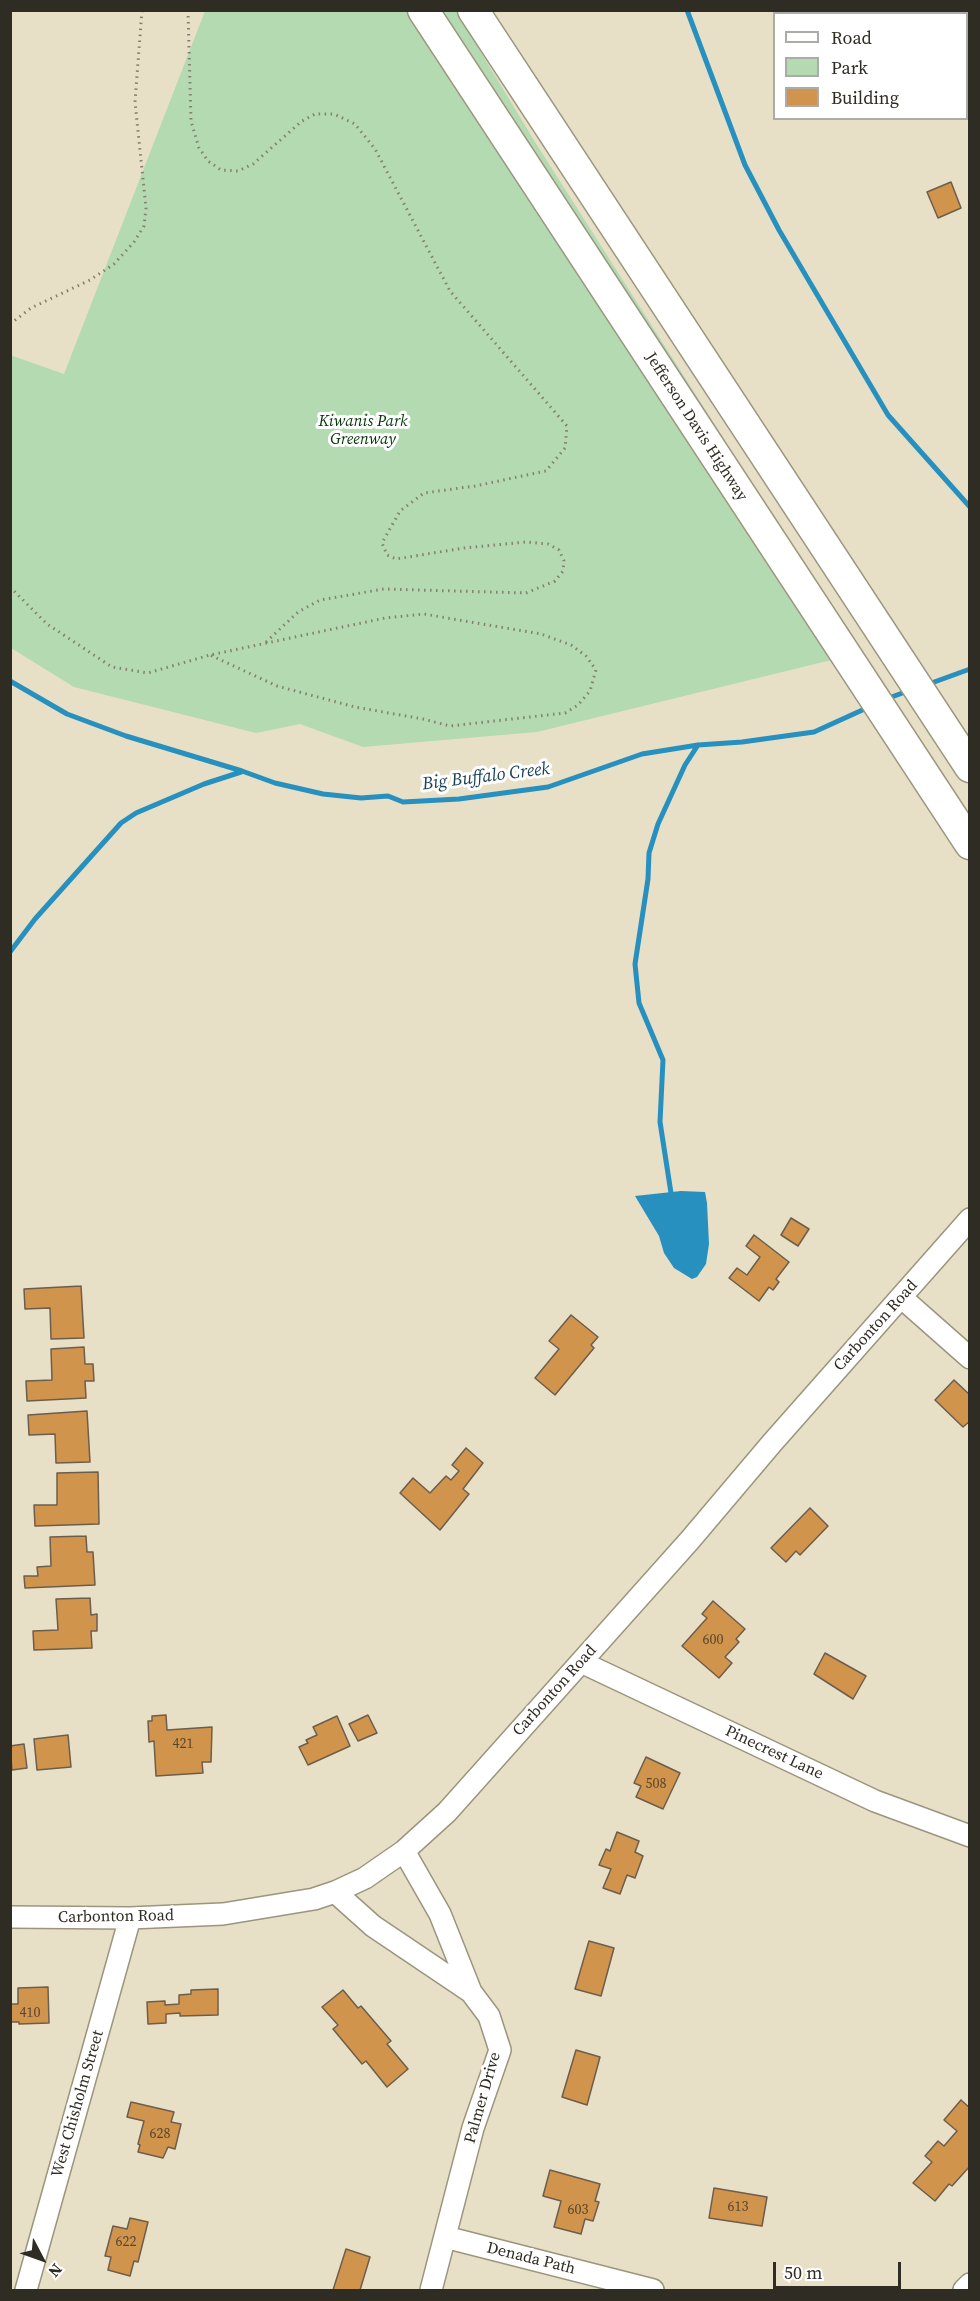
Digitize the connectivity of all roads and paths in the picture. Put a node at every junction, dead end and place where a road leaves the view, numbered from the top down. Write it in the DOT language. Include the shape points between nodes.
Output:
graph roads {
  1 [pos="142,10"];
  2 [pos="188,10"];
  3 [pos="423,10"];
  4 [pos="473,10"];
  5 [pos="10,324"];
  6 [pos="10,587"];
  7 [pos="264,644"];
  8 [pos="210,655"];
  9 [pos="969,768"];
  10 [pos="969,844"];
  11 [pos="969,1219"];
  12 [pos="902,1298"];
  13 [pos="969,1358"];
  14 [pos="581,1662"];
  15 [pos="969,1836"];
  16 [pos="404,1851"];
  17 [pos="335,1892"];
  18 [pos="10,1917"];
  19 [pos="130,1918"];
  20 [pos="471,1992"];
  21 [pos="445,2237"];
  22 [pos="969,2284"];
  23 [pos="27,2290"];
  24 [pos="431,2290"];
  25 [pos="653,2290"];
  26 [pos="964,2290"];
  1 -- 5 [label="path" via="135,102 146,208 144,226 114,264 31,308"];
  2 -- 7 [label="path" via="191,121 199,148 208,161 221,170 238,171 254,164 315,114 334,114 355,124 375,149 450,291 567,426 565,448 546,471 424,493 400,511 382,543 387,555 396,560 464,548 526,542 548,544 559,550 564,561 563,571 555,581 526,593 384,589 320,600 298,612"];
  3 -- 10 [label="highway, Jefferson Davis Highway"];
  4 -- 9 [label="highway"];
  6 -- 8 [label="path" via="47,624 112,668 148,673"];
  7 -- 8 [label="path"];
  7 -- 8 [label="path" via="385,618 424,614 541,634 571,645 596,670 590,691 565,713 450,726 277,686"];
  11 -- 12 [label="street, Carbonton Road"];
  12 -- 13 [label="street"];
  12 -- 14 [label="street, Carbonton Road"];
  14 -- 15 [label="street, Pinecrest Lane" via="875,1801"];
  14 -- 16 [label="street, Carbonton Road" via="447,1812"];
  16 -- 17 [label="street, Carbonton Road" via="365,1878"];
  16 -- 20 [label="street, Palmer Drive" via="440,1914"];
  17 -- 19 [label="street, Carbonton Road" via="223,1914"];
  17 -- 20 [label="street" via="372,1926"];
  18 -- 19 [label="street, Carbonton Road"];
  19 -- 23 [label="street, West Chisholm Street"];
  20 -- 21 [label="street, Palmer Drive" via="489,2016 500,2050 473,2128"];
  21 -- 24 [label="street, Palmer Drive"];
  21 -- 25 [label="street, Denada Path"];
  22 -- 26 [label="street"];
}
